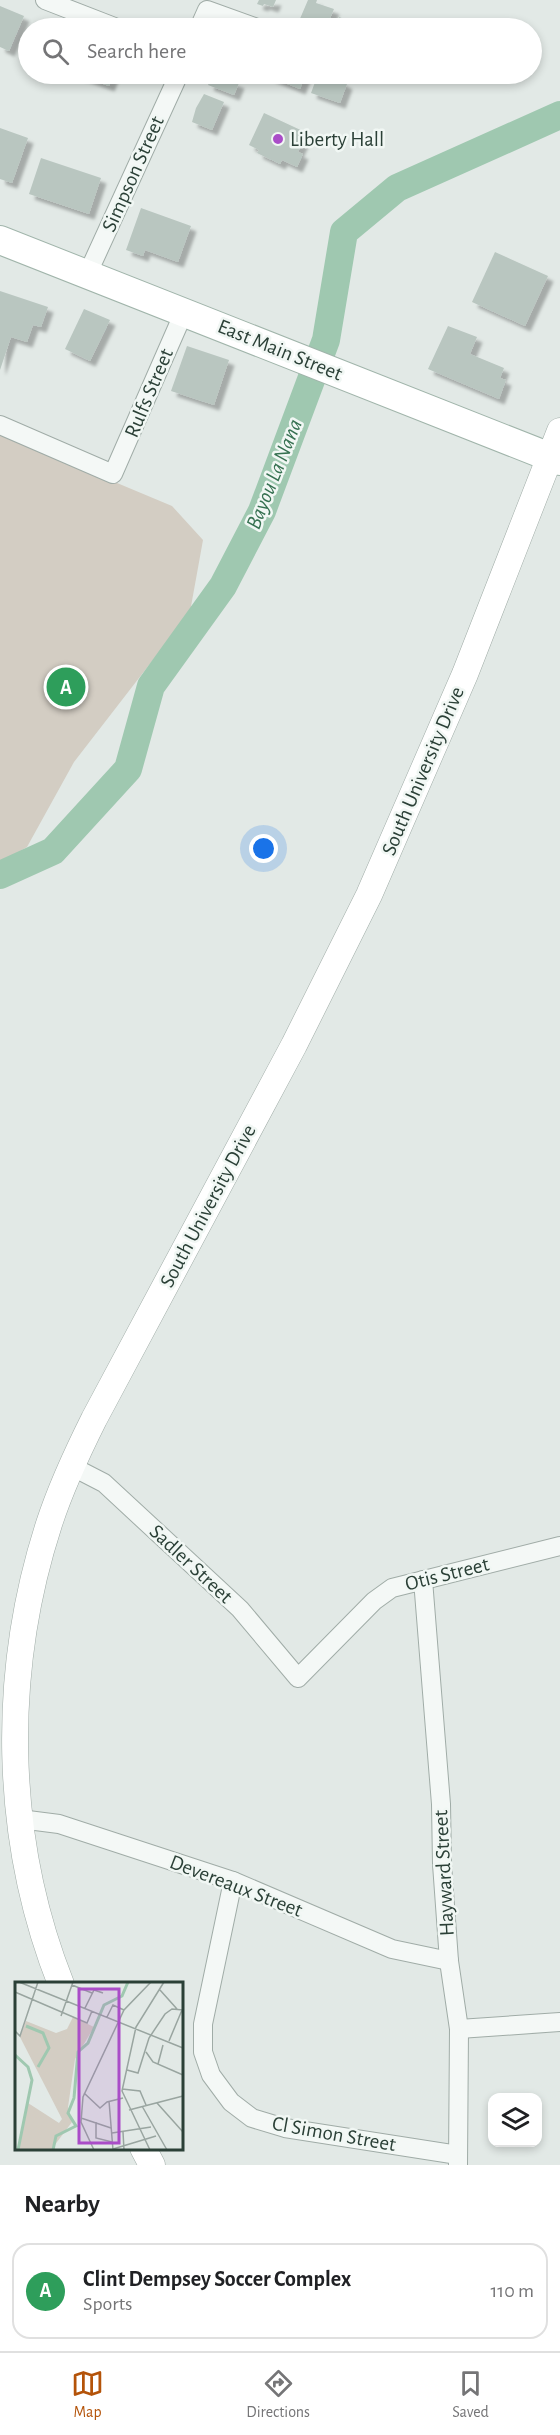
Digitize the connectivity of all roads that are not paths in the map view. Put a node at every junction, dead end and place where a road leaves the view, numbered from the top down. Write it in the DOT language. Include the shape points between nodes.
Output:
graph roads {
  1 [pos="45,0"];
  2 [pos="91,18"];
  3 [pos="203,18"];
  4 [pos="229,18"];
  5 [pos="173,84"];
  6 [pos="0,240"];
  7 [pos="87,275"];
  8 [pos="184,312"];
  9 [pos="0,425"];
  10 [pos="560,430"];
  11 [pos="554,458"];
  12 [pos="71,1466"];
  13 [pos="560,1546"];
  14 [pos="423,1580"];
  15 [pos="298,1678"];
  16 [pos="20,1819"];
  17 [pos="232,1881"];
  18 [pos="449,1961"];
  19 [pos="61,1982"];
  20 [pos="560,2022"];
  21 [pos="459,2029"];
  22 [pos="144,2150"];
  23 [pos="458,2160"];
  24 [pos="152,2165"];
  1 -- 2 [label="street"];
  3 -- 4 [label="street" via="207,10"];
  5 -- 7 [label="street, Simpson Street"];
  6 -- 7 [label="main road, East Main Street"];
  7 -- 8 [label="main road, East Main Street"];
  8 -- 9 [label="street, Rulfs Street" via="113,474"];
  8 -- 11 [label="main road, East Main Street"];
  10 -- 11 [label="main road, South University Drive"];
  11 -- 12 [label="main road, South University Drive" via="369,895"];
  12 -- 15 [label="street, Sadler Street" via="104,1482 240,1609"];
  12 -- 16 [label="main road, South University Drive" via="49,1523 19,1657 15,1762"];
  13 -- 14 [label="street, Otis Street"];
  14 -- 15 [label="street, Otis Street" via="392,1588 374,1601"];
  14 -- 18 [label="street, Hayward Street"];
  16 -- 17 [label="street, Devereaux Street" via="59,1824"];
  16 -- 19 [label="main road, South University Drive" via="29,1878"];
  17 -- 18 [label="street, Devereaux Street" via="392,1949"];
  17 -- 23 [label="street, Cl Simon Street" via="203,2024 203,2052 211,2074 231,2102 252,2118 285,2128"];
  18 -- 21 [label="street, Hayward Street"];
  20 -- 21 [label="street"];
  21 -- 23 [label="street, Hayward Street"];
  22 -- 24 [label="main road"];
}
